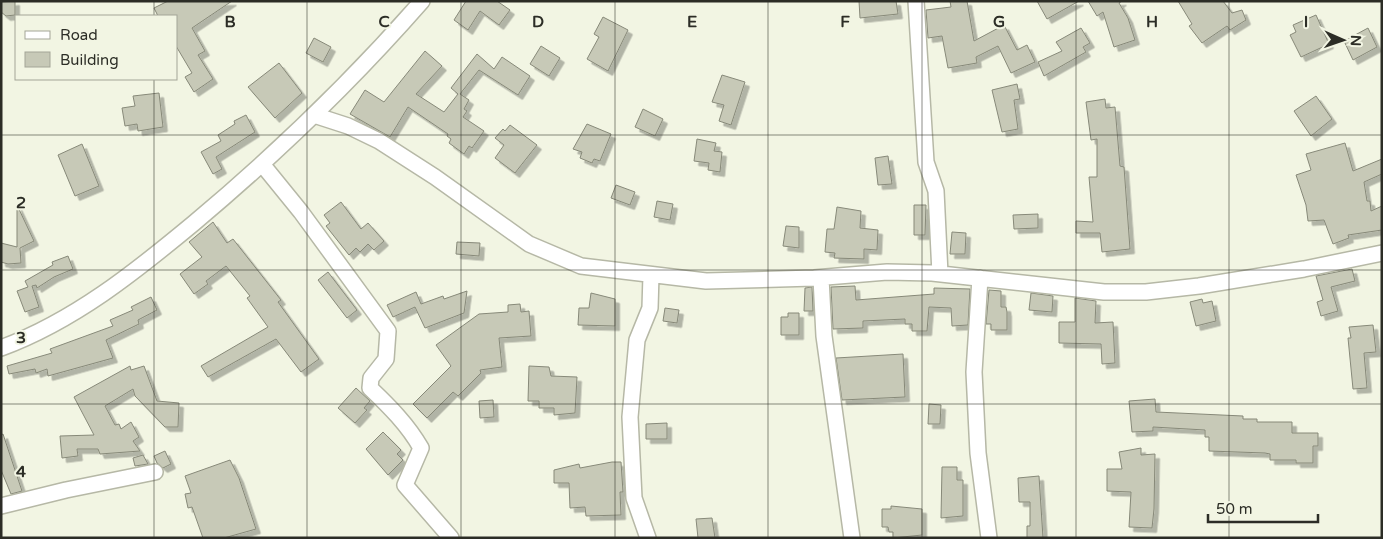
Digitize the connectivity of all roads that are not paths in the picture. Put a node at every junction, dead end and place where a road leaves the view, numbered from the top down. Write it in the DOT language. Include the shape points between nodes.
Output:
graph roads {
  1 [pos="422,1"];
  2 [pos="916,1"];
  3 [pos="314,115"];
  4 [pos="262,164"];
  5 [pos="1382,253"];
  6 [pos="940,274"];
  7 [pos="652,275"];
  8 [pos="821,278"];
  9 [pos="980,278"];
  10 [pos="1,348"];
  11 [pos="155,472"];
  12 [pos="1,506"];
  13 [pos="451,538"];
  14 [pos="648,538"];
  15 [pos="852,538"];
  16 [pos="989,538"];
  1 -- 3 [label="street"];
  2 -- 6 [label="street" via="926,162 936,191"];
  3 -- 4 [label="street"];
  3 -- 7 [label="street" via="379,141 554,257 581,266"];
  4 -- 10 [label="street" via="116,285 61,321"];
  4 -- 13 [label="street" via="388,331 386,359 371,378 370,388 421,448 405,485"];
  5 -- 9 [label="street" via="1295,271 1146,292 1104,292"];
  6 -- 8 [label="street" via="887,272"];
  6 -- 9 [label="street"];
  7 -- 8 [label="street" via="706,281"];
  7 -- 14 [label="street" via="650,308 636,340 630,417 634,498"];
  8 -- 15 [label="street" via="824,336"];
  9 -- 16 [label="street" via="974,372 978,453"];
  11 -- 12 [label="street"];
}
